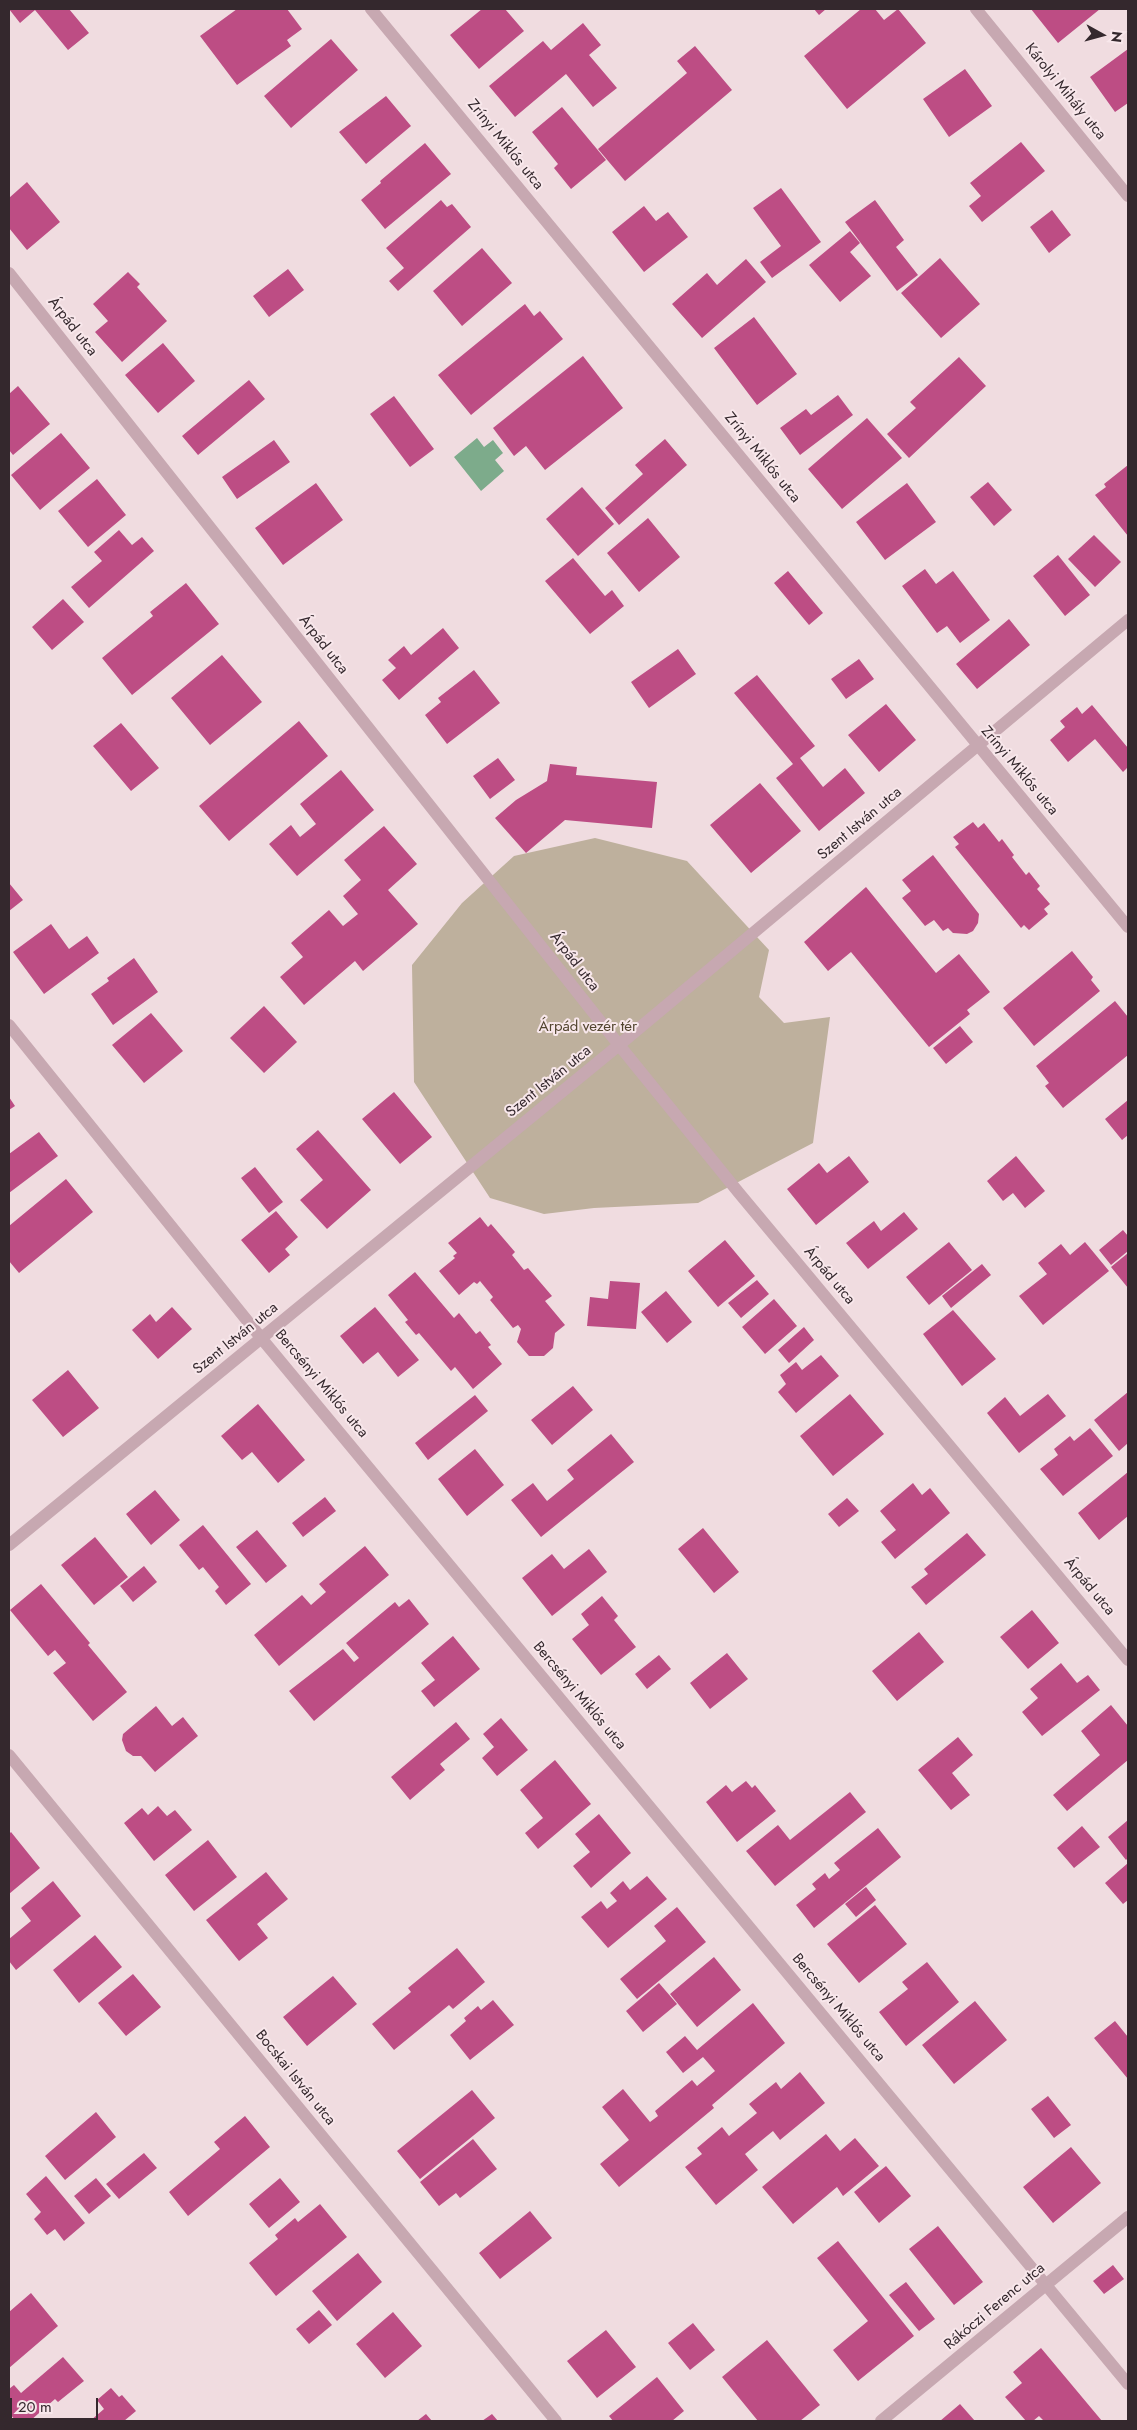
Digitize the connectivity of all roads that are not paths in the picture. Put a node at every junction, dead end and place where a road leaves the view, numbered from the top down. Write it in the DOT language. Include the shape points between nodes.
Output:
graph roads {
  1 [pos="371,9"];
  2 [pos="976,9"];
  3 [pos="1128,196"];
  4 [pos="9,273"];
  5 [pos="1128,620"];
  6 [pos="978,746"];
  7 [pos="1128,927"];
  8 [pos="9,1025"];
  9 [pos="619,1046"];
  10 [pos="262,1339"];
  11 [pos="9,1545"];
  12 [pos="1128,1660"];
  13 [pos="9,1755"];
  14 [pos="1128,2217"];
  15 [pos="1046,2285"];
  16 [pos="1128,2384"];
  17 [pos="556,2421"];
  18 [pos="881,2421"];
  1 -- 6 [label="street, Zrínyi Miklós utca"];
  2 -- 3 [label="street, Károlyi Mihály utca"];
  4 -- 9 [label="street, Árpád utca"];
  5 -- 6 [label="street, Szent István utca"];
  6 -- 7 [label="street, Zrínyi Miklós utca"];
  6 -- 9 [label="street, Szent István utca"];
  8 -- 10 [label="street, Bercsényi Miklós utca"];
  9 -- 10 [label="street, Szent István utca"];
  9 -- 12 [label="street, Árpád utca"];
  10 -- 11 [label="street, Szent István utca"];
  10 -- 15 [label="street, Bercsényi Miklós utca"];
  13 -- 17 [label="street, Bocskai István utca"];
  14 -- 15 [label="street, Rákóczi Ferenc utca"];
  15 -- 16 [label="street, Bercsényi Miklós utca"];
  15 -- 18 [label="street, Rákóczi Ferenc utca"];
}
